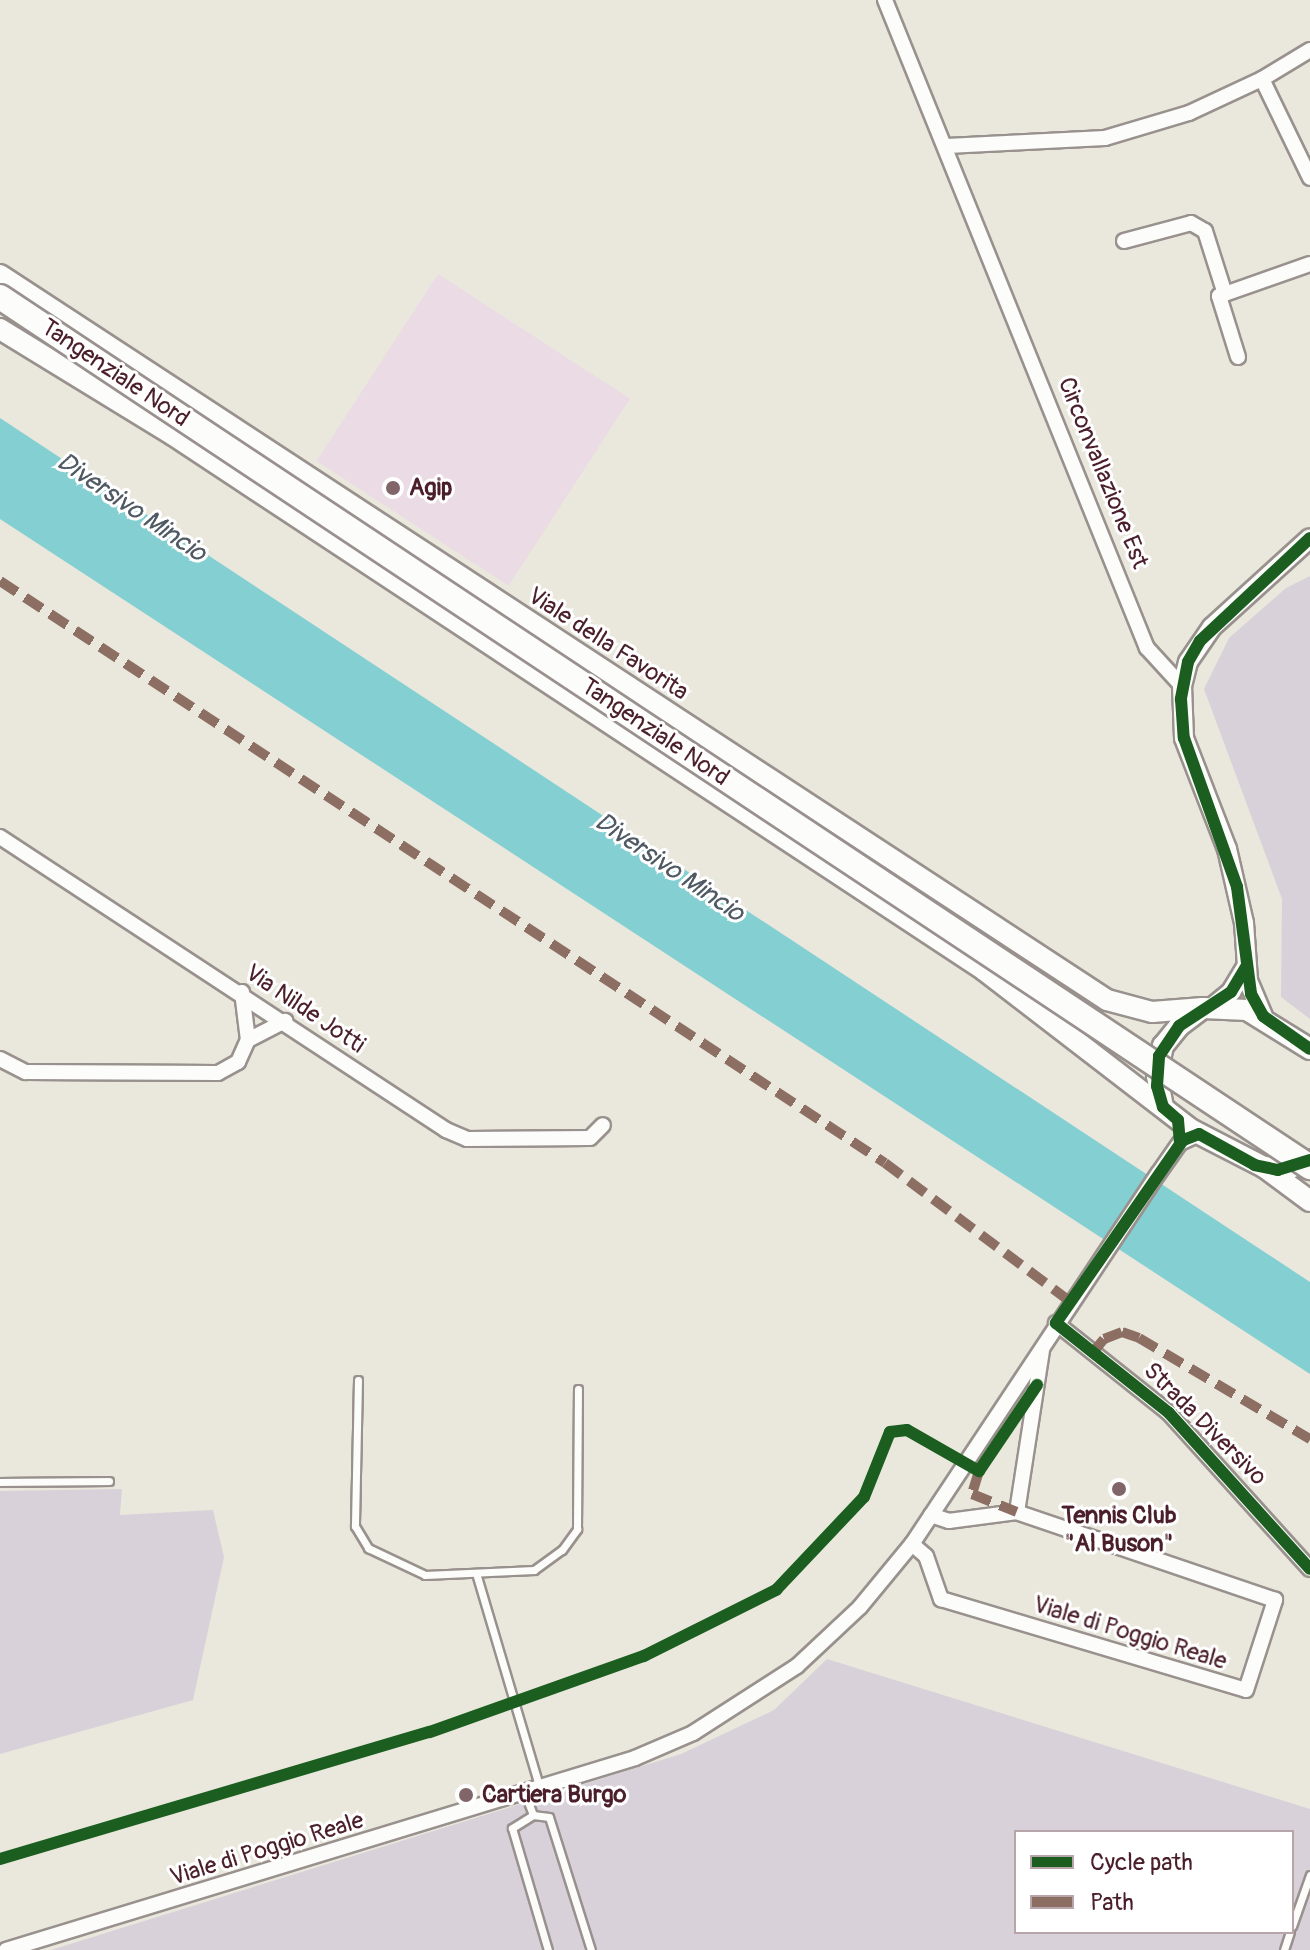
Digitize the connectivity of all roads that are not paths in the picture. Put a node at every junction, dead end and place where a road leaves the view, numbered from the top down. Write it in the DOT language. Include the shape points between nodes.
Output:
graph roads {
  1 [pos="885,0"];
  2 [pos="1310,50"];
  3 [pos="1262,79"];
  4 [pos="947,146"];
  5 [pos="1310,178"];
  6 [pos="1124,241"];
  7 [pos="1310,264"];
  8 [pos="0,275"];
  9 [pos="1225,294"];
  10 [pos="0,297"];
  11 [pos="0,329"];
  12 [pos="1238,357"];
  13 [pos="1310,538"];
  14 [pos="1182,686"];
  15 [pos="0,837"];
  16 [pos="1247,965"];
  17 [pos="242,992"];
  18 [pos="1209,1007"];
  19 [pos="1263,1016"];
  20 [pos="285,1021"];
  21 [pos="248,1040"];
  22 [pos="1310,1049"];
  23 [pos="0,1059"];
  24 [pos="1170,1114"];
  25 [pos="603,1125"];
  26 [pos="1190,1138"];
  27 [pos="1310,1160"];
  28 [pos="1264,1167"];
  29 [pos="1310,1167"];
  30 [pos="1310,1201"];
  31 [pos="1056,1323"];
  32 [pos="1043,1342"];
  33 [pos="358,1380"];
  34 [pos="578,1389"];
  35 [pos="109,1481"];
  36 [pos="0,1482"];
  37 [pos="1017,1512"];
  38 [pos="931,1515"];
  39 [pos="912,1544"];
  40 [pos="1310,1569"];
  41 [pos="476,1573"];
  42 [pos="533,1792"];
  43 [pos="533,1815"];
  44 [pos="1310,1875"];
  45 [pos="1294,1920"];
  46 [pos="6,1950"];
  47 [pos="548,1950"];
  48 [pos="591,1950"];
  1 -- 4 [label="street, Circonvallazione Est"];
  2 -- 3 [label="street"];
  3 -- 4 [label="street" via="1189,113 1105,138"];
  3 -- 5 [label="street"];
  4 -- 14 [label="street, Circonvallazione Est" via="1147,648"];
  6 -- 9 [label="street" via="1191,223 1205,231"];
  7 -- 9 [label="street"];
  8 -- 18 [label="main road, Viale della Favorita" via="1107,1000 1152,1012"];
  9 -- 12 [label="street" via="1219,296"];
  10 -- 29 [label="highway, Tangenziale Nord, bridge"];
  11 -- 24 [label="main road" via="173,435 984,970"];
  13 -- 14 [label="street" via="1212,627 1188,662"];
  14 -- 16 [label="street" via="1184,738 1227,849 1242,906"];
  15 -- 17 [label="street, Via Nilde Jotti"];
  16 -- 18 [label="street" via="1231,992"];
  16 -- 19 [label="street" via="1251,994"];
  17 -- 20 [label="street, Via Nilde Jotti"];
  17 -- 21 [label="street"];
  18 -- 19 [label="main road, Viale della Favorita"];
  18 -- 24 [label="main road" via="1179,1026 1163,1046 1157,1076"];
  19 -- 22 [label="main road"];
  20 -- 21 [label="street"];
  20 -- 25 [label="street, Via Nilde Jotti" via="467,1139 590,1138"];
  21 -- 23 [label="street" via="238,1062 218,1073 26,1072"];
  24 -- 26 [label="main road"];
  26 -- 28 [label="main road"];
  26 -- 31 [label="street, Viale di Poggio Reale" via="1158,1174"];
  27 -- 28 [label="main road" via="1288,1169"];
  28 -- 30 [label="main road"];
  31 -- 32 [label="street, Viale di Poggio Reale"];
  31 -- 40 [label="street, Strada Diversivo" via="1169,1413"];
  32 -- 37 [label="street, Viale di Poggio Reale"];
  32 -- 38 [label="street, Viale di Poggio Reale"];
  33 -- 41 [label="lane" via="355,1526 368,1548 425,1575"];
  34 -- 41 [label="lane" via="577,1529 562,1550 534,1570"];
  35 -- 36 [label="lane"];
  37 -- 38 [label="street, Viale di Poggio Reale" via="949,1521"];
  37 -- 39 [label="street, Viale di Poggio Reale" via="1275,1600 1246,1690 941,1599 926,1556"];
  38 -- 39 [label="street, Viale di Poggio Reale"];
  39 -- 42 [label="street, Viale di Poggio Reale" via="850,1617 797,1666 742,1703 667,1746"];
  41 -- 42 [label="lane"];
  42 -- 43 [label="lane"];
  42 -- 46 [label="street, Viale di Poggio Reale"];
  43 -- 47 [label="lane" via="512,1828"];
  43 -- 48 [label="lane" via="549,1817"];
  44 -- 45 [label="lane"];
}
